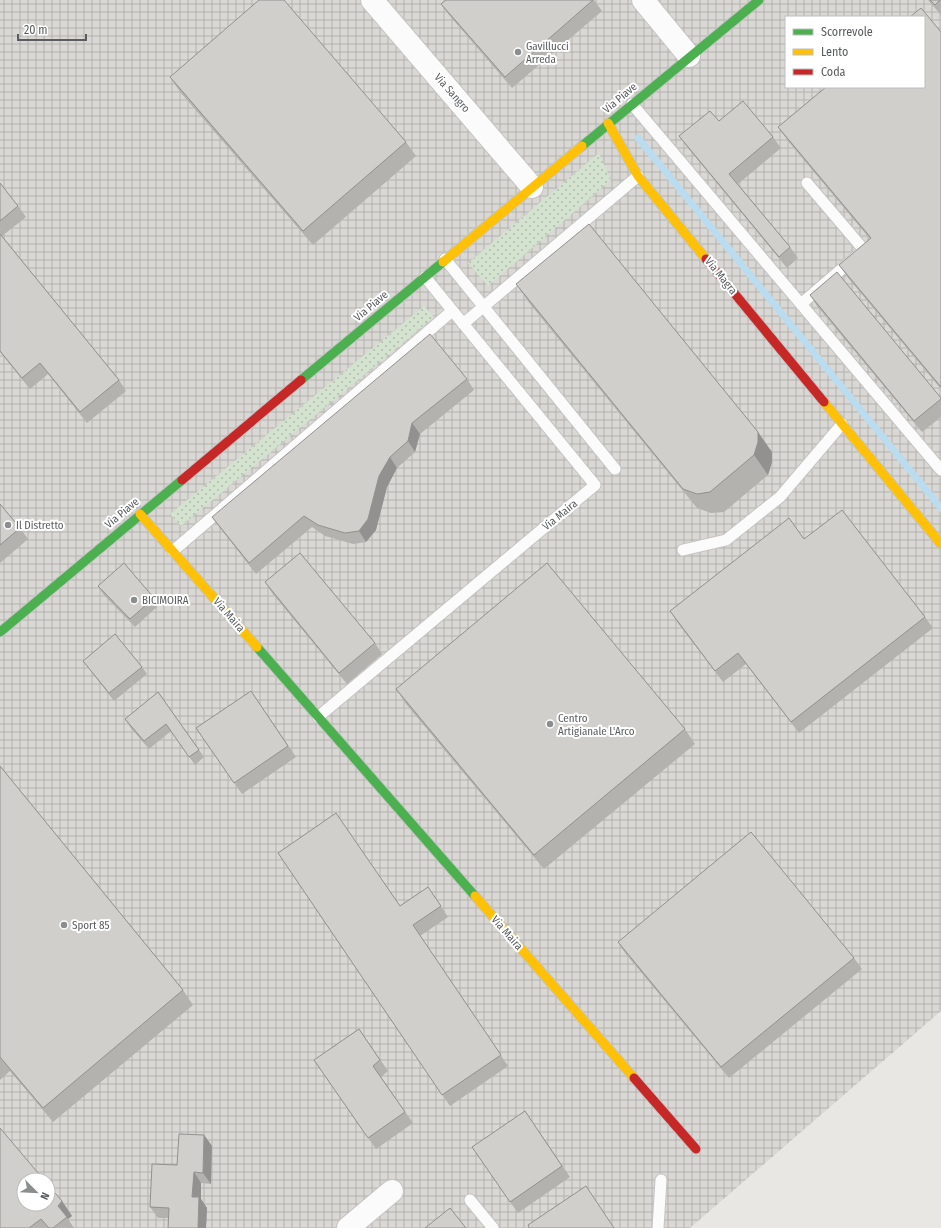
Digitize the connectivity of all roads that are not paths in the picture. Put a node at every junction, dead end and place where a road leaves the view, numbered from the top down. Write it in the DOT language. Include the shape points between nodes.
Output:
graph roads {
  1 [pos="372,0"];
  2 [pos="643,0"];
  3 [pos="759,0"];
  4 [pos="689,56"];
  5 [pos="632,104"];
  6 [pos="608,123"];
  7 [pos="638,176"];
  8 [pos="807,183"];
  9 [pos="532,187"];
  10 [pos="445,259"];
  11 [pos="425,277"];
  12 [pos="801,304"];
  13 [pos="483,307"];
  14 [pos="452,311"];
  15 [pos="463,324"];
  16 [pos="842,424"];
  17 [pos="615,469"];
  18 [pos="941,470"];
  19 [pos="140,514"];
  20 [pos="941,544"];
  21 [pos="683,550"];
  22 [pos="173,551"];
  23 [pos="0,632"];
  24 [pos="318,717"];
  25 [pos="696,1149"];
  26 [pos="661,1180"];
  27 [pos="392,1191"];
  28 [pos="470,1200"];
  29 [pos="348,1228"];
  30 [pos="492,1228"];
  31 [pos="658,1228"];
  1 -- 9 [label="street, Via Sangro"];
  2 -- 4 [label="street"];
  3 -- 4 [label="street, Via Piave"];
  4 -- 5 [label="street, Via Piave"];
  5 -- 6 [label="street, Via Piave"];
  5 -- 12 [label="lane"];
  6 -- 7 [label="street, Via Magra"];
  6 -- 9 [label="street, Via Piave"];
  7 -- 13 [label="lane"];
  7 -- 16 [label="street, Via Magra"];
  8 -- 12 [label="lane" via="864,250"];
  9 -- 10 [label="street, Via Piave"];
  10 -- 11 [label="street, Via Piave"];
  10 -- 13 [label="lane"];
  11 -- 14 [label="lane, Via Maira"];
  11 -- 19 [label="street, Via Piave"];
  12 -- 18 [label="lane"];
  13 -- 15 [label="lane"];
  13 -- 17 [label="lane"];
  14 -- 15 [label="lane, Via Maira"];
  14 -- 22 [label="lane"];
  15 -- 24 [label="lane, Via Maira" via="595,485"];
  16 -- 20 [label="street, Via Magra"];
  16 -- 21 [label="lane" via="780,497 726,540"];
  19 -- 22 [label="street, Via Maira"];
  19 -- 23 [label="street, Via Piave"];
  22 -- 24 [label="street, Via Maira"];
  24 -- 25 [label="street, Via Maira"];
  26 -- 31 [label="lane"];
  27 -- 29 [label="street"];
  28 -- 30 [label="lane"];
}
